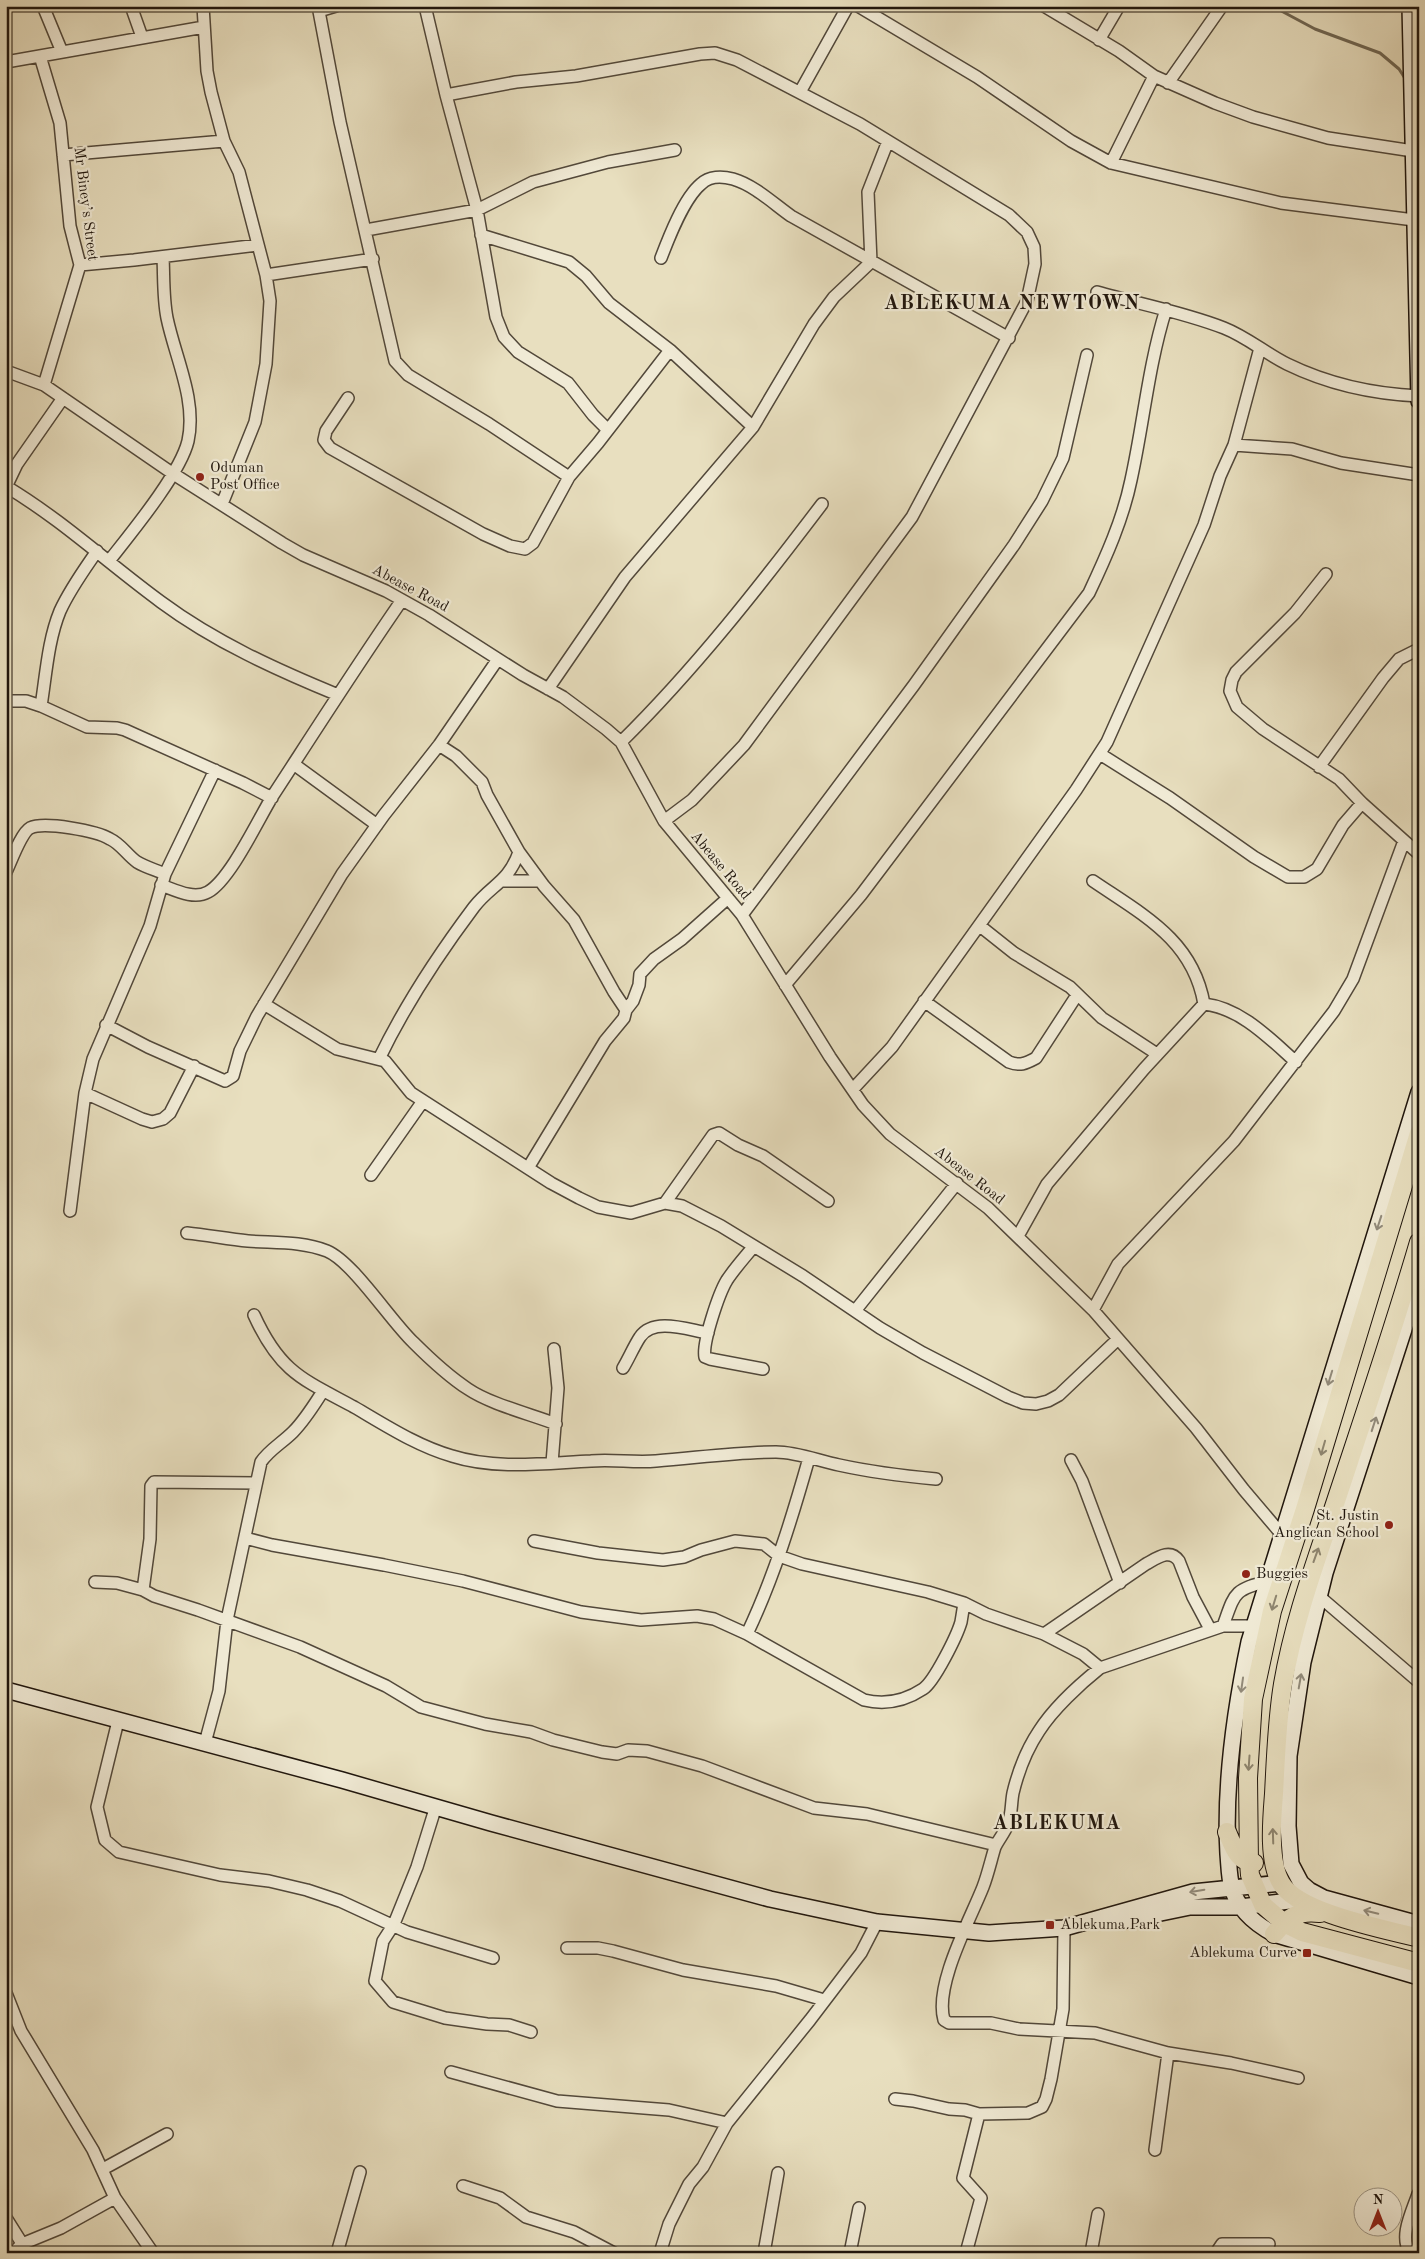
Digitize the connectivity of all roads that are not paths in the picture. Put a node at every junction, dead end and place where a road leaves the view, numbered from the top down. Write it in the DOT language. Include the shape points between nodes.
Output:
graph roads {
  1 [pos="43,6"];
  2 [pos="131,6"];
  3 [pos="203,6"];
  4 [pos="336,6"];
  5 [pos="425,6"];
  6 [pos="848,6"];
  7 [pos="858,6"];
  8 [pos="1044,6"];
  9 [pos="1119,6"];
  10 [pos="1222,6"];
  11 [pos="1410,6"];
  12 [pos="318,9"];
  13 [pos="204,27"];
  14 [pos="142,37"];
  15 [pos="1099,40"];
  16 [pos="62,52"];
  17 [pos="40,56"];
  18 [pos="6,62"];
  19 [pos="1154,76"];
  20 [pos="1168,83"];
  21 [pos="800,92"];
  22 [pos="446,95"];
  23 [pos="224,140"];
  24 [pos="888,140"];
  25 [pos="676,150"];
  26 [pos="1414,151"];
  27 [pos="63,156"];
  28 [pos="1111,163"];
  29 [pos="477,210"];
  30 [pos="1414,220"];
  31 [pos="366,230"];
  32 [pos="481,235"];
  33 [pos="258,245"];
  34 [pos="163,257"];
  35 [pos="661,258"];
  36 [pos="373,259"];
  37 [pos="871,262"];
  38 [pos="80,265"];
  39 [pos="266,275"];
  40 [pos="1097,292"];
  41 [pos="1166,309"];
  42 [pos="1008,338"];
  43 [pos="1260,348"];
  44 [pos="670,350"];
  45 [pos="1087,355"];
  46 [pos="6,371"];
  47 [pos="44,385"];
  48 [pos="1419,396"];
  49 [pos="63,398"];
  50 [pos="348,398"];
  51 [pos="1419,401"];
  52 [pos="753,427"];
  53 [pos="608,430"];
  54 [pos="1234,445"];
  55 [pos="172,473"];
  56 [pos="1419,475"];
  57 [pos="569,477"];
  58 [pos="6,487"];
  59 [pos="222,504"];
  60 [pos="822,504"];
  61 [pos="97,551"];
  62 [pos="109,561"];
  63 [pos="1326,574"];
  64 [pos="402,600"];
  65 [pos="1419,649"];
  66 [pos="498,659"];
  67 [pos="548,689"];
  68 [pos="338,695"];
  69 [pos="6,701"];
  70 [pos="41,706"];
  71 [pos="621,742"];
  72 [pos="439,745"];
  73 [pos="1100,754"];
  74 [pos="295,765"];
  75 [pos="1319,766"];
  76 [pos="215,770"];
  77 [pos="272,798"];
  78 [pos="1362,803"];
  79 [pos="664,821"];
  80 [pos="377,825"];
  81 [pos="1404,841"];
  82 [pos="519,852"];
  83 [pos="1419,854"];
  84 [pos="6,872"];
  85 [pos="163,880"];
  86 [pos="502,881"];
  87 [pos="540,881"];
  88 [pos="1093,881"];
  89 [pos="728,898"];
  90 [pos="742,915"];
  91 [pos="980,926"];
  92 [pos="785,985"];
  93 [pos="1078,995"];
  94 [pos="924,1001"];
  95 [pos="264,1004"];
  96 [pos="1204,1004"];
  97 [pos="626,1010"];
  98 [pos="106,1025"];
  99 [pos="1156,1054"];
  100 [pos="379,1059"];
  101 [pos="1296,1062"];
  102 [pos="194,1066"];
  103 [pos="853,1089"];
  104 [pos="1419,1092"];
  105 [pos="85,1093"];
  106 [pos="423,1101"];
  107 [pos="1419,1133"];
  108 [pos="528,1168"];
  109 [pos="371,1175"];
  110 [pos="958,1183"];
  111 [pos="828,1201"];
  112 [pos="665,1203"];
  113 [pos="70,1211"];
  114 [pos="187,1233"];
  115 [pos="1018,1236"];
  116 [pos="1419,1242"];
  117 [pos="754,1246"];
  118 [pos="1419,1283"];
  119 [pos="1093,1310"];
  120 [pos="855,1311"];
  121 [pos="254,1315"];
  122 [pos="708,1333"];
  123 [pos="1118,1339"];
  124 [pos="554,1349"];
  125 [pos="623,1368"];
  126 [pos="764,1369"];
  127 [pos="323,1391"];
  128 [pos="556,1424"];
  129 [pos="809,1458"];
  130 [pos="1071,1460"];
  131 [pos="552,1463"];
  132 [pos="936,1479"];
  133 [pos="256,1483"];
  134 [pos="1283,1536"];
  135 [pos="245,1538"];
  136 [pos="534,1541"];
  137 [pos="779,1556"];
  138 [pos="1268,1581"];
  139 [pos="95,1582"];
  140 [pos="1120,1582"];
  141 [pos="143,1590"];
  142 [pos="1320,1597"];
  143 [pos="964,1603"];
  144 [pos="227,1620"];
  145 [pos="1223,1626"];
  146 [pos="1253,1626"];
  147 [pos="1210,1629"];
  148 [pos="747,1634"];
  149 [pos="1044,1634"];
  150 [pos="1252,1662"];
  151 [pos="1100,1668"];
  152 [pos="1419,1682"];
  153 [pos="6,1690"];
  154 [pos="1286,1714"];
  155 [pos="118,1721"];
  156 [pos="205,1743"];
  157 [pos="436,1806"];
  158 [pos="1227,1832"];
  159 [pos="996,1845"];
  160 [pos="1274,1859"];
  161 [pos="1249,1863"];
  162 [pos="1281,1883"];
  163 [pos="1254,1885"];
  164 [pos="1232,1887"];
  165 [pos="1299,1892"];
  166 [pos="1262,1905"];
  167 [pos="1241,1907"];
  168 [pos="1335,1916"];
  169 [pos="877,1922"];
  170 [pos="394,1924"];
  171 [pos="1419,1924"];
  172 [pos="1069,1927"];
  173 [pos="1279,1928"];
  174 [pos="962,1932"];
  175 [pos="1419,1938"];
  176 [pos="567,1948"];
  177 [pos="493,1958"];
  178 [pos="1419,1964"];
  179 [pos="1419,1977"];
  180 [pos="6,1993"];
  181 [pos="824,2000"];
  182 [pos="531,2032"];
  183 [pos="1058,2032"];
  184 [pos="1168,2053"];
  185 [pos="451,2072"];
  186 [pos="1298,2078"];
  187 [pos="895,2099"];
  188 [pos="979,2114"];
  189 [pos="727,2123"];
  190 [pos="167,2134"];
  191 [pos="1155,2150"];
  192 [pos="103,2169"];
  193 [pos="360,2172"];
  194 [pos="778,2173"];
  195 [pos="463,2186"];
  196 [pos="1418,2194"];
  197 [pos="115,2198"];
  198 [pos="859,2208"];
  199 [pos="1098,2214"];
  200 [pos="6,2218"];
  201 [pos="1269,2244"];
  202 [pos="25,2248"];
  203 [pos="13,2253"];
  204 [pos="153,2253"];
  205 [pos="337,2253"];
  206 [pos="614,2253"];
  207 [pos="660,2253"];
  208 [pos="764,2253"];
  209 [pos="850,2253"];
  210 [pos="966,2253"];
  211 [pos="1092,2253"];
  212 [pos="1216,2253"];
  213 [pos="1410,2253"];
  1 -- 16 [label="street"];
  2 -- 14 [label="street"];
  3 -- 13 [label="street"];
  4 -- 12 [label="street"];
  5 -- 22 [label="street"];
  6 -- 21 [label="street"];
  7 -- 28 [label="street"];
  8 -- 15 [label="street"];
  9 -- 15 [label="street"];
  10 -- 20 [label="street"];
  11 -- 26 [label="street"];
  12 -- 31 [label="street"];
  13 -- 14 [label="street"];
  13 -- 23 [label="street" via="208,78"];
  14 -- 16 [label="street"];
  15 -- 19 [label="street"];
  16 -- 17 [label="street"];
  17 -- 18 [label="street"];
  17 -- 27 [label="street, Mr Biney’s Street" via="60,123"];
  19 -- 20 [label="street"];
  19 -- 28 [label="street"];
  20 -- 26 [label="street" via="1253,117 1318,136"];
  21 -- 22 [label="street" via="737,60 715,53"];
  21 -- 24 [label="street"];
  22 -- 29 [label="street"];
  23 -- 27 [label="street"];
  23 -- 33 [label="street" via="239,172"];
  24 -- 37 [label="street" via="868,192"];
  24 -- 42 [label="street" via="1009,215 1027,232 1034,247 1035,264 1027,301"];
  25 -- 29 [label="street" via="608,162 533,182"];
  26 -- 30 [label="street"];
  27 -- 38 [label="street, Mr Biney’s Street" via="70,226"];
  28 -- 30 [label="street" via="1281,203"];
  29 -- 31 [label="street"];
  29 -- 32 [label="street"];
  30 -- 48 [label="street"];
  31 -- 36 [label="street"];
  32 -- 44 [label="street" via="569,262 609,303"];
  32 -- 53 [label="street" via="496,317 504,337 518,352 568,383"];
  33 -- 34 [label="street"];
  33 -- 39 [label="street"];
  34 -- 38 [label="street"];
  34 -- 55 [label="street" via="167,319 183,375 189,419 185,450"];
  35 -- 37 [label="street" via="675,224 700,184 710,178 723,177 743,184"];
  36 -- 39 [label="street"];
  36 -- 57 [label="street" via="395,360 400,367"];
  37 -- 42 [label="street"];
  37 -- 52 [label="street" via="834,297 814,324"];
  38 -- 47 [label="street, Mr Biney’s Street"];
  39 -- 59 [label="street" via="270,314 266,364 251,432"];
  40 -- 41 [label="street"];
  41 -- 43 [label="street" via="1226,328"];
  41 -- 92 [label="street" via="1154,345 1132,479 1113,539 1089,593 861,895"];
  42 -- 79 [label="street" via="912,517 744,745 692,800"];
  43 -- 48 [label="street" via="1287,364 1353,387"];
  43 -- 54 [label="street"];
  44 -- 52 [label="street"];
  44 -- 53 [label="street"];
  45 -- 90 [label="street" via="1063,458 1042,501 914,685"];
  46 -- 47 [label="street, Abease Road"];
  47 -- 49 [label="street, Abease Road"];
  48 -- 51 [label="street"];
  49 -- 55 [label="street, Abease Road"];
  49 -- 58 [label="street" via="16,464"];
  50 -- 57 [label="street" via="326,431 324,440 330,448 510,546 525,549 533,543"];
  52 -- 67 [label="street" via="625,577"];
  53 -- 57 [label="street"];
  54 -- 56 [label="street" via="1292,449 1341,463"];
  54 -- 73 [label="street" via="1204,525"];
  55 -- 59 [label="street, Abease Road"];
  55 -- 62 [label="street"];
  58 -- 61 [label="street" via="34,503"];
  59 -- 64 [label="street, Abease Road" via="303,554"];
  60 -- 71 [label="street" via="739,612 666,698"];
  61 -- 62 [label="street"];
  61 -- 70 [label="street" via="60,611"];
  62 -- 68 [label="street" via="162,603 225,643"];
  63 -- 75 [label="street" via="1285,623 1236,672 1230,691 1237,707 1263,730"];
  64 -- 66 [label="street, Abease Road"];
  64 -- 68 [label="street"];
  65 -- 75 [label="street" via="1399,659"];
  66 -- 67 [label="street, Abease Road"];
  66 -- 72 [label="street"];
  67 -- 71 [label="street, Abease Road" via="587,713"];
  68 -- 74 [label="street"];
  69 -- 70 [label="street" via="26,701"];
  70 -- 76 [label="street" via="87,727 125,730"];
  71 -- 79 [label="street, Abease Road"];
  72 -- 80 [label="street"];
  72 -- 82 [label="street" via="456,756 482,782"];
  73 -- 78 [label="street" via="1288,877 1304,877 1317,869 1343,826"];
  73 -- 91 [label="street"];
  74 -- 77 [label="street"];
  74 -- 80 [label="street"];
  75 -- 78 [label="street" via="1339,779"];
  76 -- 77 [label="street"];
  76 -- 85 [label="street"];
  77 -- 85 [label="street" via="246,843 210,891 200,896"];
  78 -- 81 [label="street"];
  79 -- 89 [label="street, Abease Road"];
  80 -- 95 [label="street" via="342,874"];
  81 -- 83 [label="street"];
  81 -- 101 [label="street" via="1353,979 1334,1012"];
  82 -- 86 [label="street" via="510,874"];
  82 -- 87 [label="street"];
  84 -- 85 [label="street" via="30,828 67,828 105,836"];
  85 -- 98 [label="street" via="150,926"];
  86 -- 87 [label="street"];
  86 -- 100 [label="street" via="464,922 405,1009"];
  87 -- 97 [label="street" via="574,920"];
  88 -- 96 [label="street" via="1173,939 1195,972"];
  89 -- 90 [label="street, Abease Road"];
  89 -- 97 [label="street" via="682,939 654,958 640,974 639,985"];
  90 -- 92 [label="street, Abease Road"];
  91 -- 93 [label="street" via="1014,953 1055,976"];
  91 -- 94 [label="street"];
  92 -- 103 [label="street, Abease Road"];
  93 -- 94 [label="street" via="1036,1058 1025,1065 1008,1062"];
  93 -- 99 [label="street" via="1113,1027"];
  94 -- 103 [label="street" via="892,1047"];
  95 -- 100 [label="street" via="325,1044"];
  95 -- 102 [label="street" via="240,1051 233,1076 225,1081"];
  96 -- 99 [label="street"];
  96 -- 101 [label="street" via="1226,1010 1251,1024"];
  97 -- 108 [label="street" via="624,1018 601,1046"];
  98 -- 102 [label="street"];
  98 -- 105 [label="street"];
  99 -- 115 [label="street" via="1047,1184"];
  100 -- 106 [label="street" via="389,1065 411,1093"];
  101 -- 119 [label="street" via="1234,1140 1118,1264"];
  102 -- 105 [label="street" via="170,1113 152,1122"];
  103 -- 110 [label="street, Abease Road" via="890,1134"];
  104 -- 134 [label="street, one-way"];
  105 -- 113 [label="street"];
  106 -- 108 [label="street"];
  106 -- 109 [label="street"];
  107 -- 150 [label="main road, one-way" via="1306,1508"];
  108 -- 112 [label="street" via="602,1208 631,1213"];
  110 -- 115 [label="street, Abease Road"];
  110 -- 120 [label="street"];
  111 -- 112 [label="street" via="763,1156 719,1133 713,1135"];
  112 -- 117 [label="street" via="682,1206 704,1216"];
  114 -- 128 [label="street" via="307,1246 328,1252 371,1293 412,1342 469,1390"];
  115 -- 119 [label="street, Abease Road"];
  154 -- 116 [label="main road, one-way" via="1298,1616"];
  117 -- 120 [label="street"];
  117 -- 122 [label="street" via="728,1279"];
  142 -- 118 [label="street, one-way"];
  119 -- 123 [label="street, Abease Road"];
  120 -- 123 [label="street" via="923,1353 1023,1403 1048,1401 1059,1395"];
  121 -- 127 [label="street" via="262,1333 285,1365"];
  122 -- 125 [label="street" via="662,1326 648,1329 641,1335"];
  122 -- 126 [label="street" via="705,1357"];
  123 -- 134 [label="street, Abease Road" via="1196,1428"];
  124 -- 128 [label="street" via="558,1388"];
  127 -- 131 [label="street" via="453,1457 487,1463"];
  127 -- 133 [label="street" via="302,1422 266,1454"];
  128 -- 131 [label="street"];
  129 -- 131 [label="street" via="779,1452 746,1452 654,1461"];
  129 -- 132 [label="street" via="877,1473"];
  129 -- 137 [label="street"];
  130 -- 140 [label="street"];
  133 -- 135 [label="street"];
  133 -- 141 [label="street" via="154,1482 150,1486 150,1539"];
  134 -- 138 [label="street"];
  135 -- 144 [label="street"];
  135 -- 148 [label="street" via="463,1581 581,1612 641,1620 697,1616 727,1623"];
  136 -- 137 [label="street" via="598,1553 672,1560 719,1545 746,1541 764,1544"];
  137 -- 143 [label="street"];
  137 -- 148 [label="street"];
  138 -- 145 [label="street" via="1234,1595"];
  138 -- 146 [label="street"];
  139 -- 141 [label="street" via="117,1583"];
  140 -- 147 [label="street" via="1161,1556 1175,1556"];
  140 -- 149 [label="street"];
  141 -- 144 [label="street"];
  142 -- 152 [label="street"];
  154 -- 142 [label="street, one-way"];
  143 -- 148 [label="street" via="960,1624 934,1676 924,1689 890,1703 864,1700"];
  143 -- 149 [label="street"];
  144 -- 156 [label="street" via="219,1690"];
  144 -- 159 [label="street" via="330,1659 421,1707 602,1752 647,1751 702,1766 814,1808 867,1814"];
  145 -- 146 [label="street"];
  145 -- 147 [label="street"];
  146 -- 150 [label="street"];
  147 -- 151 [label="street"];
  149 -- 151 [label="street" via="1083,1654"];
  150 -- 158 [label="street, one-way" via="1234,1745"];
  150 -- 161 [label="main road, one-way"];
  151 -- 159 [label="street" via="1040,1729 1027,1753 1013,1793 1008,1823"];
  153 -- 155 [label="street"];
  160 -- 154 [label="main road, one-way" via="1272,1818"];
  154 -- 165 [label="street" via="1288,1826 1291,1864"];
  155 -- 156 [label="street"];
  155 -- 170 [label="street" via="96,1807 105,1840 119,1852 220,1875 307,1890"];
  156 -- 157 [label="street"];
  157 -- 169 [label="street" via="770,1899"];
  157 -- 170 [label="street" via="417,1868"];
  158 -- 161 [label="main road" via="1238,1856"];
  158 -- 164 [label="street"];
  159 -- 174 [label="street" via="983,1886"];
  160 -- 161 [label="main road"];
  160 -- 162 [label="main road"];
  161 -- 163 [label="main road"];
  162 -- 163 [label="street"];
  162 -- 165 [label="main road"];
  163 -- 164 [label="street"];
  163 -- 166 [label="main road"];
  164 -- 167 [label="street"];
  164 -- 172 [label="street, one-way" via="1193,1892"];
  165 -- 166 [label="street"];
  165 -- 168 [label="main road"];
  171 -- 165 [label="street, one-way"];
  166 -- 167 [label="street"];
  166 -- 173 [label="main road"];
  167 -- 172 [label="street" via="1190,1907 1089,1928"];
  167 -- 173 [label="street" via="1257,1925"];
  168 -- 173 [label="main road" via="1303,1912"];
  168 -- 175 [label="main road"];
  169 -- 174 [label="street"];
  169 -- 181 [label="street" via="861,1952"];
  170 -- 177 [label="street" via="421,1937"];
  170 -- 182 [label="street" via="383,1941 375,1981 393,2002 445,2018 509,2025"];
  172 -- 174 [label="street"];
  172 -- 183 [label="street"];
  173 -- 178 [label="main road"];
  173 -- 179 [label="street"];
  174 -- 183 [label="street" via="944,1989 944,2020"];
  176 -- 181 [label="street" via="613,1951 683,1970 776,1986"];
  180 -- 192 [label="street" via="21,2031"];
  181 -- 189 [label="street"];
  183 -- 184 [label="street" via="1095,2033"];
  183 -- 188 [label="street" via="1052,2079 1042,2107 1028,2113"];
  184 -- 186 [label="street"];
  184 -- 191 [label="street"];
  185 -- 189 [label="street" via="557,2101 670,2110"];
  187 -- 188 [label="street"];
  188 -- 210 [label="street" via="964,2178 981,2198"];
  189 -- 207 [label="street" via="703,2167 689,2184 669,2224"];
  190 -- 192 [label="street"];
  192 -- 197 [label="street"];
  193 -- 205 [label="street"];
  194 -- 208 [label="street"];
  195 -- 206 [label="street" via="500,2198 526,2217 574,2232"];
  196 -- 213 [label="street" via="1406,2229 1406,2246"];
  197 -- 202 [label="street"];
  197 -- 204 [label="street"];
  198 -- 209 [label="street"];
  199 -- 211 [label="street"];
  200 -- 202 [label="street"];
  201 -- 212 [label="street" via="1222,2244"];
  202 -- 203 [label="street"];
}
